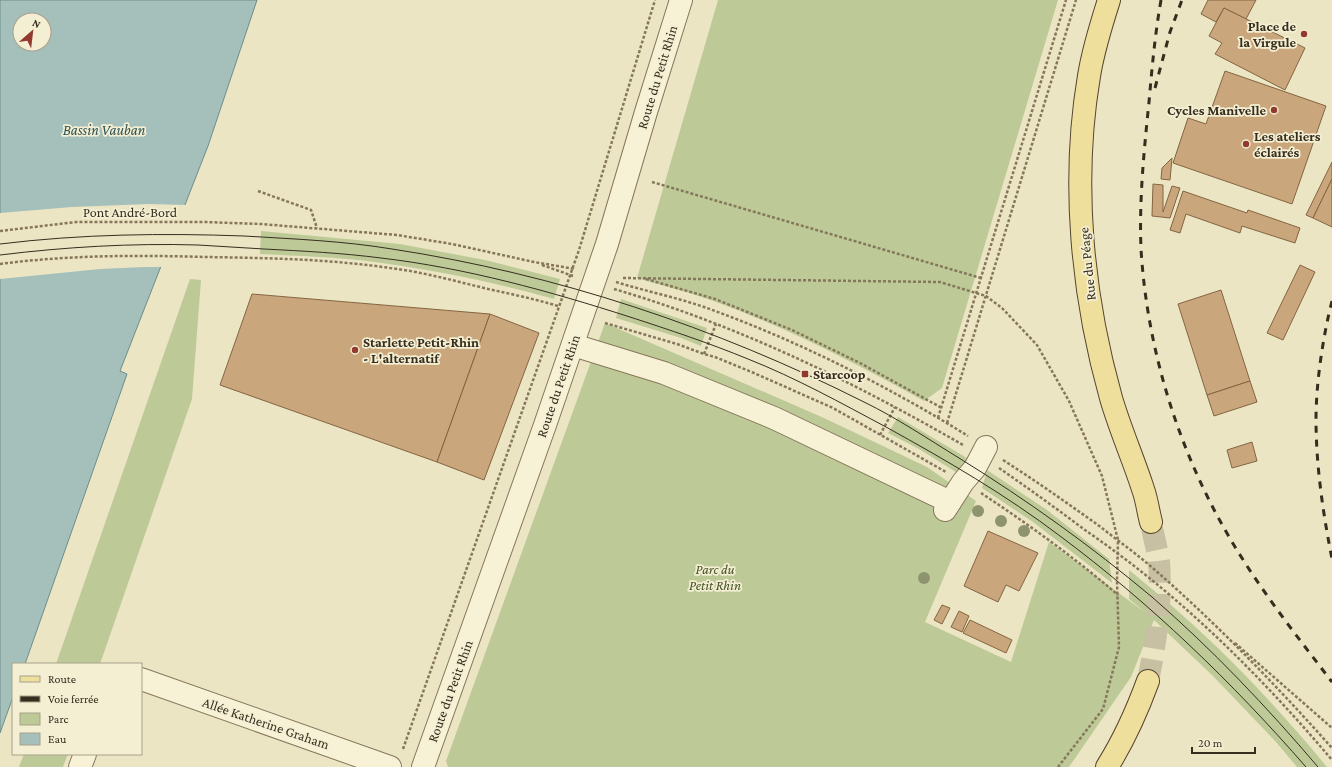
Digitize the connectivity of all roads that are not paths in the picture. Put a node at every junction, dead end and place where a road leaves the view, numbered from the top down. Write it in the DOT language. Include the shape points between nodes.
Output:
graph roads {
  1 [pos="681,0"];
  2 [pos="1108,0"];
  3 [pos="573,345"];
  4 [pos="986,447"];
  5 [pos="1151,522"];
  6 [pos="142,679"];
  7 [pos="1148,681"];
  8 [pos="85,755"];
  9 [pos="396,760"];
  10 [pos="80,767"];
  11 [pos="423,767"];
  12 [pos="1107,767"];
  1 -- 3 [label="street, Route du Petit Rhin" via="607,244"];
  2 -- 5 [label="main road, Rue du Péage" via="1089,76 1082,136 1083,235 1088,287 1098,346 1112,398 1144,490"];
  3 -- 4 [label="street" via="664,373 767,415 948,506 975,468"];
  3 -- 11 [label="street, Route du Petit Rhin"];
  6 -- 9 [label="street, Allée Katherine Graham"];
  7 -- 12 [label="main road" via="1128,731"];
  8 -- 10 [label="street"];
}
